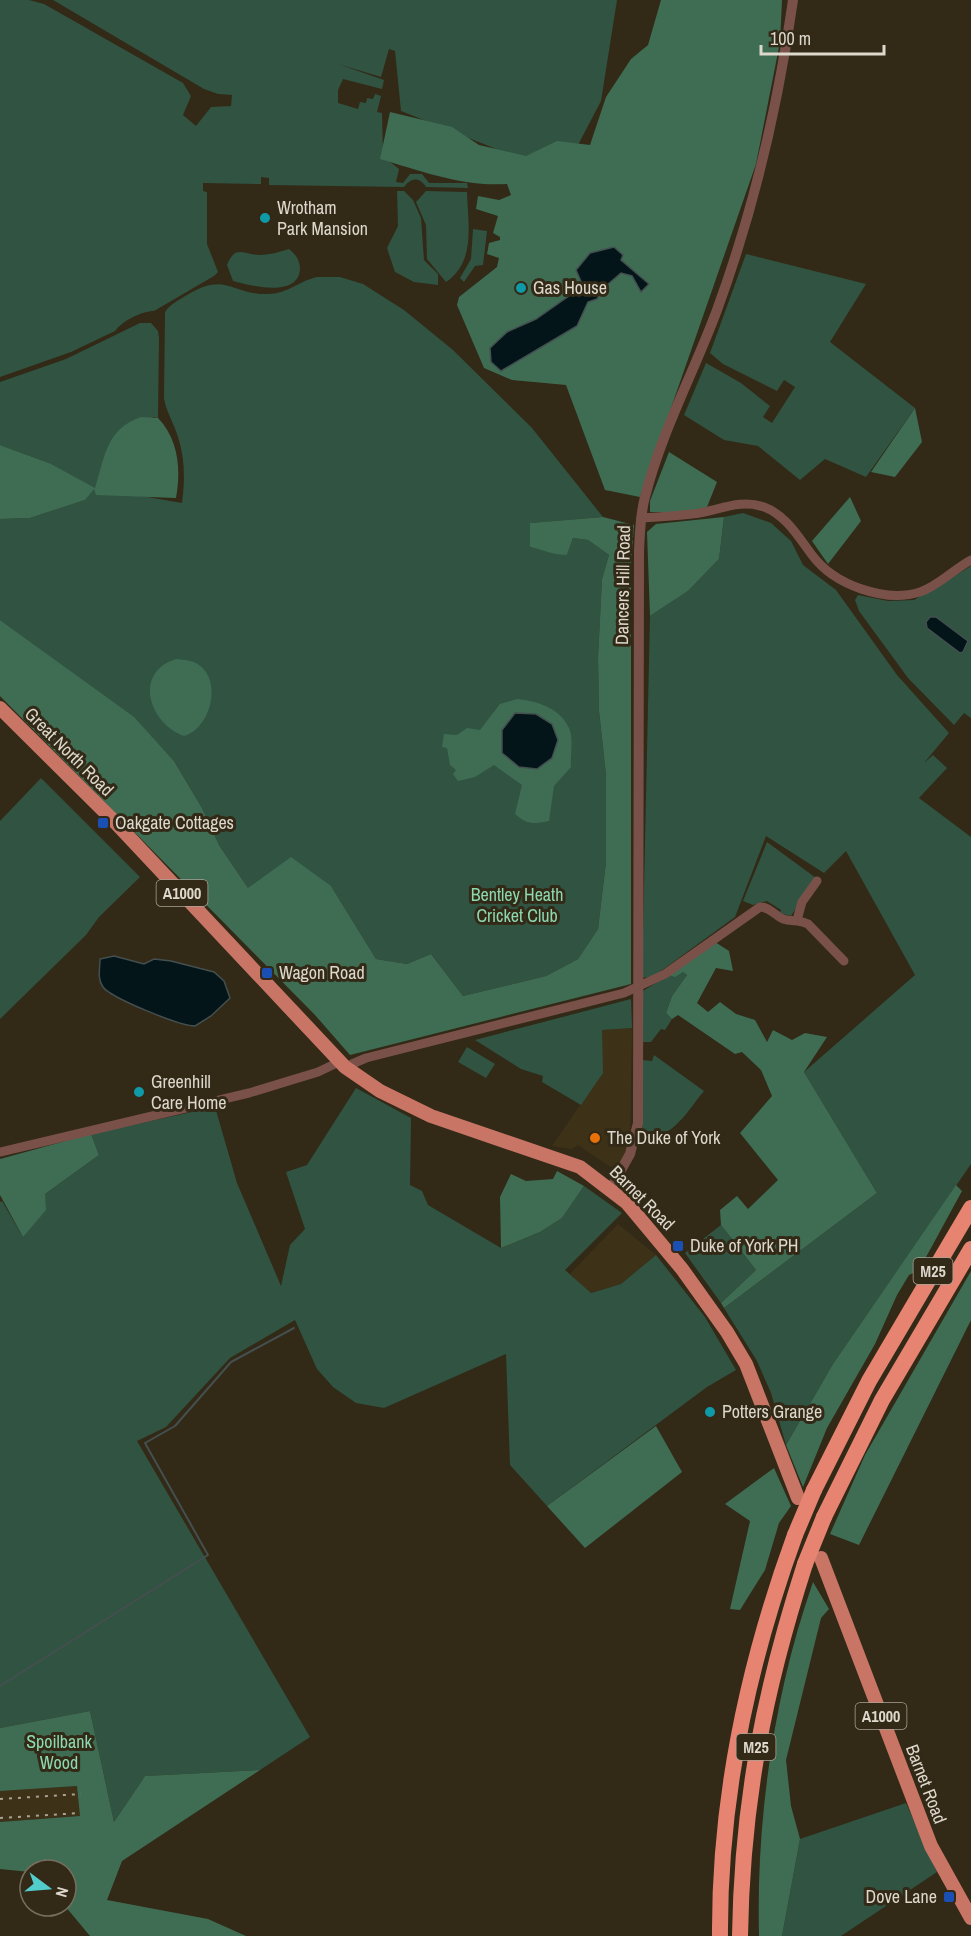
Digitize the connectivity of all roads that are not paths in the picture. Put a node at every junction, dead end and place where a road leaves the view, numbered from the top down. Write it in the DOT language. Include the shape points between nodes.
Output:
graph roads {
  1 [pos="793,0"];
  2 [pos="641,518"];
  3 [pos="971,560"];
  4 [pos="0,708"];
  5 [pos="817,881"];
  6 [pos="796,920"];
  7 [pos="844,961"];
  8 [pos="637,988"];
  9 [pos="342,1065"];
  10 [pos="363,1080"];
  11 [pos="0,1152"];
  12 [pos="611,1188"];
  13 [pos="971,1208"];
  14 [pos="971,1249"];
  15 [pos="798,1498"];
  16 [pos="813,1561"];
  17 [pos="971,1918"];
  18 [pos="720,1936"];
  19 [pos="740,1936"];
  1 -- 2 [label="street, Dancers Hill Road" via="768,142 748,217 716,312 652,472"];
  2 -- 3 [label="street" via="694,514 731,505 764,507 786,522 817,562 836,577 884,593 922,591"];
  2 -- 8 [label="street, Dancers Hill Road"];
  4 -- 9 [label="main road, Great North Road / A1000" via="113,820"];
  5 -- 6 [label="street" via="802,902"];
  6 -- 7 [label="street" via="808,924"];
  6 -- 8 [label="street" via="785,920 764,907 756,909 665,974"];
  8 -- 9 [label="street" via="546,1015"];
  8 -- 12 [label="street, Dancers Hill Road" via="636,1135"];
  9 -- 10 [label="main road, Great North Road / A1000"];
  9 -- 11 [label="street" via="249,1093"];
  10 -- 12 [label="main road, Barnet Road / A1000" via="431,1116 564,1159"];
  12 -- 15 [label="main road, Barnet Road / A1000" via="663,1244 727,1332 753,1381"];
  13 -- 18 [label="highway, M25, bridge" via="869,1381 795,1535 760,1641 736,1743 724,1837"];
  14 -- 16 [label="highway, M25, bridge" via="882,1400 824,1517"];
  16 -- 17 [label="main road, Barnet Road / A1000" via="931,1846"];
  16 -- 19 [label="highway, M25" via="777,1655 754,1755 743,1852"];
}
